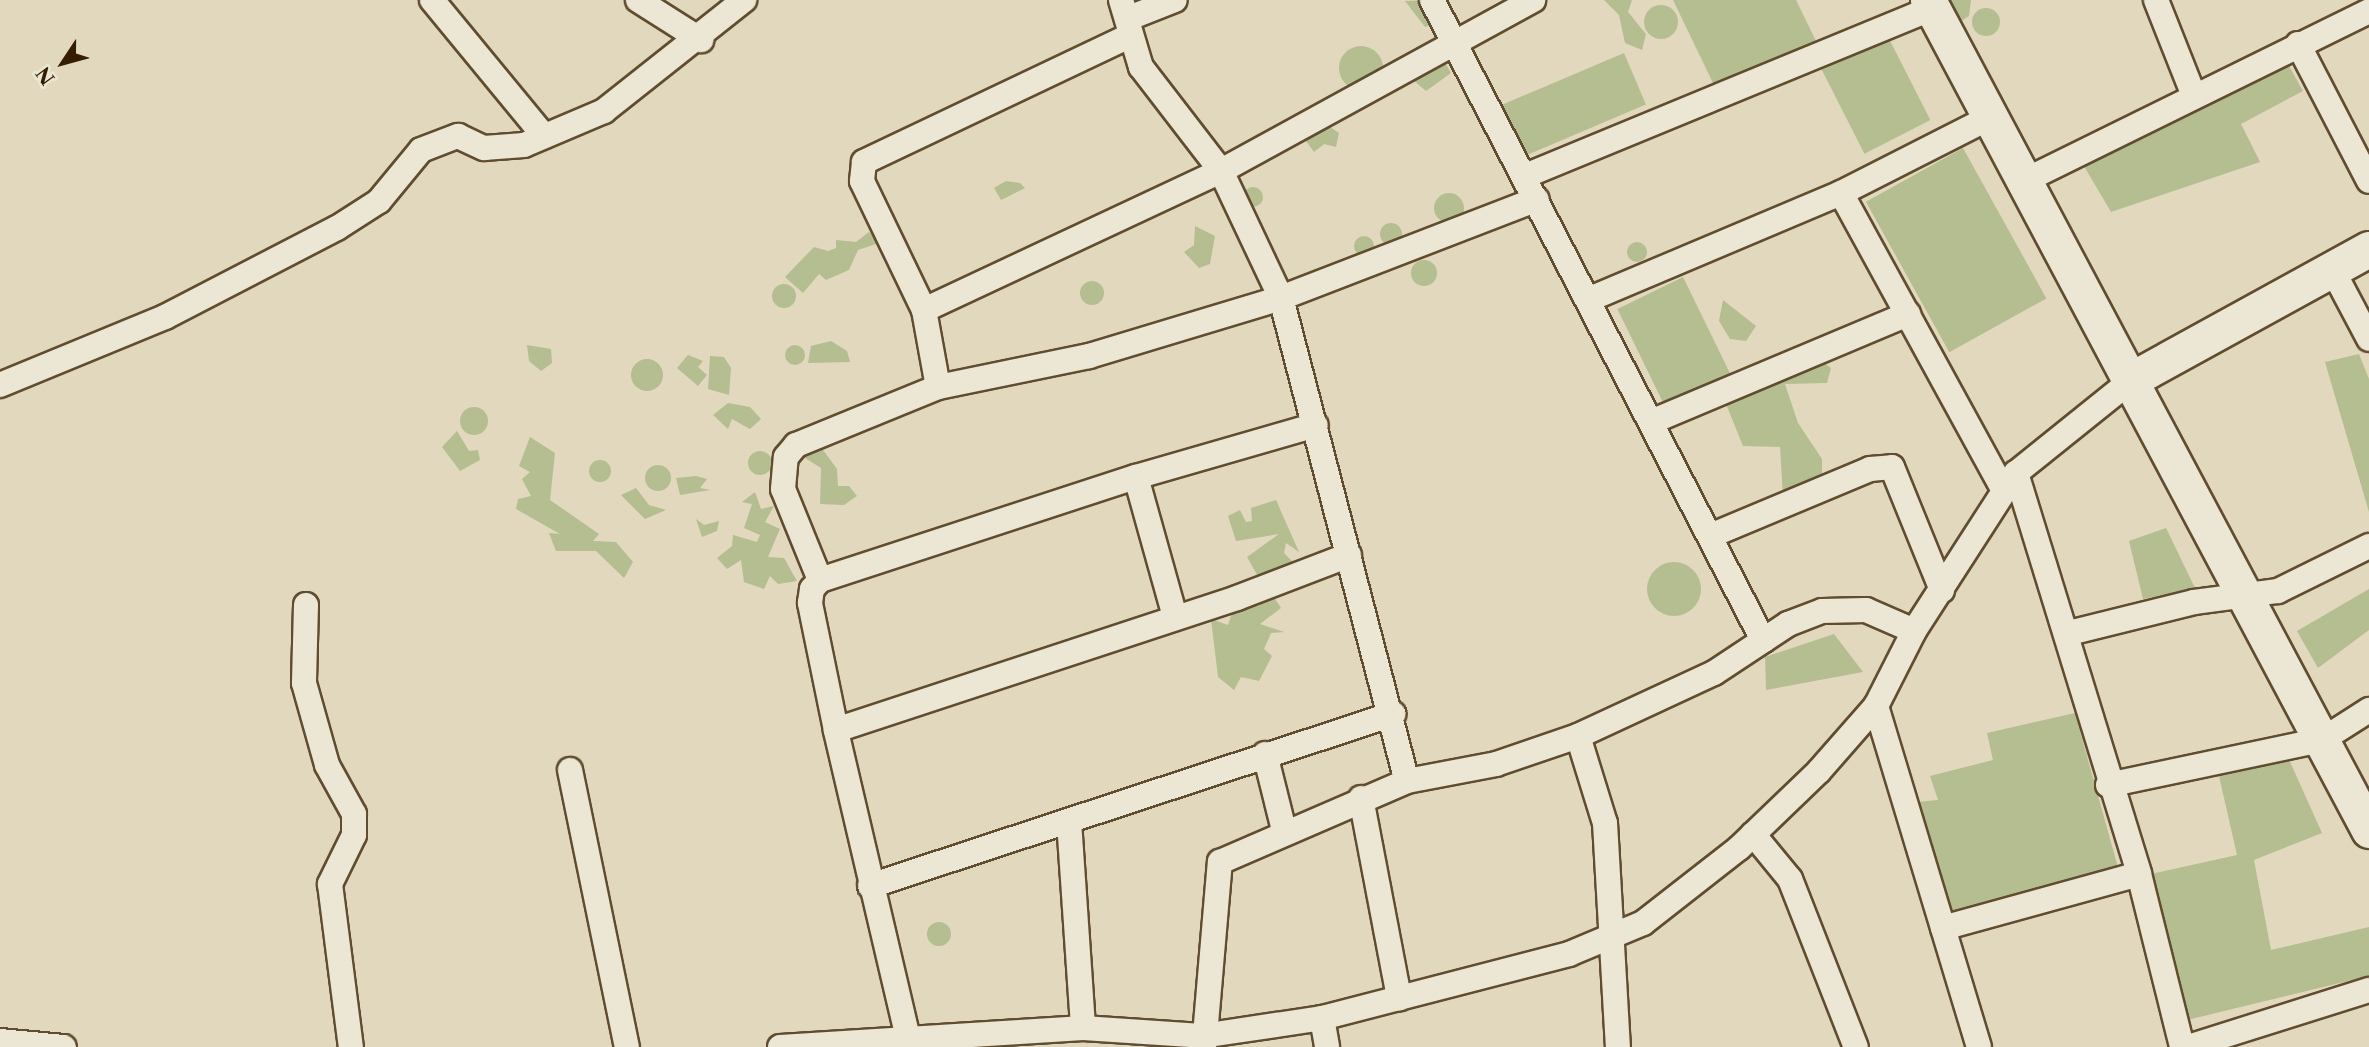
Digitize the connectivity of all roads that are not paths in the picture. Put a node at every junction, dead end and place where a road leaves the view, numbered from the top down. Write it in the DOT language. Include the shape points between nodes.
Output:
graph roads {
  1 [pos="432,0"];
  2 [pos="638,0"];
  3 [pos="744,0"];
  4 [pos="1175,0"];
  5 [pos="1432,0"];
  6 [pos="1533,0"];
  7 [pos="2156,0"];
  8 [pos="1930,4"];
  9 [pos="2367,7"];
  10 [pos="1126,18"];
  11 [pos="1452,39"];
  12 [pos="701,40"];
  13 [pos="2298,44"];
  14 [pos="2194,96"];
  15 [pos="1992,117"];
  16 [pos="544,136"];
  17 [pos="1221,171"];
  18 [pos="1525,176"];
  19 [pos="2026,180"];
  20 [pos="2369,181"];
  21 [pos="1841,193"];
  22 [pos="1537,199"];
  23 [pos="2369,249"];
  24 [pos="2332,268"];
  25 [pos="1281,298"];
  26 [pos="1590,299"];
  27 [pos="923,310"];
  28 [pos="1908,314"];
  29 [pos="2369,339"];
  30 [pos="2134,378"];
  31 [pos="0,386"];
  32 [pos="938,387"];
  33 [pos="1651,422"];
  34 [pos="1316,425"];
  35 [pos="1136,477"];
  36 [pos="2010,482"];
  37 [pos="1710,536"];
  38 [pos="2369,546"];
  39 [pos="1349,555"];
  40 [pos="820,580"];
  41 [pos="1942,590"];
  42 [pos="2248,597"];
  43 [pos="306,605"];
  44 [pos="1175,617"];
  45 [pos="1914,631"];
  46 [pos="2069,632"];
  47 [pos="1763,640"];
  48 [pos="1876,706"];
  49 [pos="2369,710"];
  50 [pos="1393,714"];
  51 [pos="836,730"];
  52 [pos="1578,736"];
  53 [pos="2322,740"];
  54 [pos="1265,754"];
  55 [pos="570,770"];
  56 [pos="1407,781"];
  57 [pos="2108,785"];
  58 [pos="1361,798"];
  59 [pos="2365,811"];
  60 [pos="1069,821"];
  61 [pos="1284,830"];
  62 [pos="1753,834"];
  63 [pos="2139,874"];
  64 [pos="870,886"];
  65 [pos="1943,928"];
  66 [pos="1609,937"];
  67 [pos="2369,990"];
  68 [pos="1399,998"];
  69 [pos="1322,1018"];
  70 [pos="1083,1028"];
  71 [pos="908,1038"];
  72 [pos="0,1041"];
  73 [pos="1203,1041"];
  74 [pos="64,1047"];
  75 [pos="351,1047"];
  76 [pos="627,1047"];
  77 [pos="780,1047"];
  78 [pos="1328,1047"];
  79 [pos="1618,1047"];
  80 [pos="1856,1047"];
  81 [pos="1979,1047"];
  82 [pos="2182,1047"];
  83 [pos="2188,1047"];
  1 -- 16 [label="street"];
  2 -- 12 [label="street"];
  3 -- 12 [label="street"];
  4 -- 10 [label="street"];
  5 -- 11 [label="street"];
  6 -- 11 [label="street"];
  7 -- 14 [label="street"];
  8 -- 15 [label="street"];
  8 -- 18 [label="street"];
  9 -- 13 [label="street"];
  10 -- 17 [label="street" via="1141,67"];
  10 -- 27 [label="street" via="864,162 862,181"];
  11 -- 17 [label="street"];
  11 -- 18 [label="street"];
  12 -- 16 [label="street" via="604,111"];
  13 -- 14 [label="street"];
  13 -- 20 [label="street"];
  14 -- 19 [label="street"];
  15 -- 19 [label="street"];
  15 -- 21 [label="street"];
  16 -- 31 [label="street" via="484,148 458,136 421,150 379,201 337,228 165,317"];
  17 -- 25 [label="street"];
  17 -- 27 [label="street"];
  18 -- 22 [label="street"];
  19 -- 30 [label="street"];
  21 -- 26 [label="street"];
  21 -- 28 [label="street"];
  22 -- 25 [label="street"];
  22 -- 26 [label="street"];
  23 -- 24 [label="street"];
  24 -- 29 [label="street"];
  24 -- 30 [label="street"];
  25 -- 32 [label="street" via="1089,356"];
  25 -- 34 [label="street"];
  26 -- 33 [label="street"];
  27 -- 32 [label="street"];
  28 -- 33 [label="street"];
  28 -- 36 [label="street"];
  30 -- 36 [label="street"];
  30 -- 42 [label="street"];
  32 -- 40 [label="street" via="796,445 786,457 783,489"];
  33 -- 37 [label="street"];
  34 -- 35 [label="street"];
  34 -- 39 [label="street"];
  35 -- 40 [label="street"];
  35 -- 44 [label="street"];
  36 -- 41 [label="street"];
  36 -- 46 [label="street"];
  37 -- 41 [label="street" via="1870,469 1892,467"];
  37 -- 47 [label="street"];
  38 -- 42 [label="street" via="2278,591"];
  39 -- 44 [label="street"];
  39 -- 50 [label="street"];
  40 -- 51 [label="street" via="810,603"];
  41 -- 45 [label="street"];
  42 -- 46 [label="street" via="2194,602"];
  42 -- 53 [label="street"];
  43 -- 75 [label="street" via="304,683 327,765 354,814 354,835 330,884"];
  44 -- 51 [label="street"];
  45 -- 47 [label="street" via="1866,610 1822,611"];
  45 -- 48 [label="street"];
  46 -- 57 [label="street"];
  47 -- 52 [label="street" via="1741,659"];
  48 -- 62 [label="street"];
  48 -- 65 [label="street"];
  49 -- 53 [label="street"];
  50 -- 54 [label="street"];
  50 -- 56 [label="street"];
  51 -- 64 [label="street"];
  52 -- 56 [label="street" via="1496,764"];
  52 -- 66 [label="street" via="1605,823"];
  53 -- 57 [label="street"];
  53 -- 59 [label="street"];
  54 -- 60 [label="street"];
  54 -- 61 [label="street"];
  55 -- 76 [label="street"];
  56 -- 58 [label="street"];
  57 -- 63 [label="street"];
  58 -- 61 [label="street"];
  58 -- 68 [label="street"];
  60 -- 64 [label="street"];
  60 -- 70 [label="street"];
  61 -- 73 [label="street" via="1220,862 1215,873"];
  62 -- 66 [label="street" via="1643,923"];
  62 -- 80 [label="street" via="1790,879"];
  63 -- 65 [label="street"];
  63 -- 82 [label="street"];
  64 -- 71 [label="street"];
  65 -- 81 [label="street"];
  66 -- 68 [label="street" via="1569,954"];
  66 -- 79 [label="street"];
  67 -- 83 [label="street"];
  68 -- 69 [label="street"];
  69 -- 73 [label="street"];
  69 -- 78 [label="street"];
  70 -- 71 [label="street"];
  70 -- 73 [label="street"];
  71 -- 77 [label="street"];
  72 -- 74 [label="street"];
}
